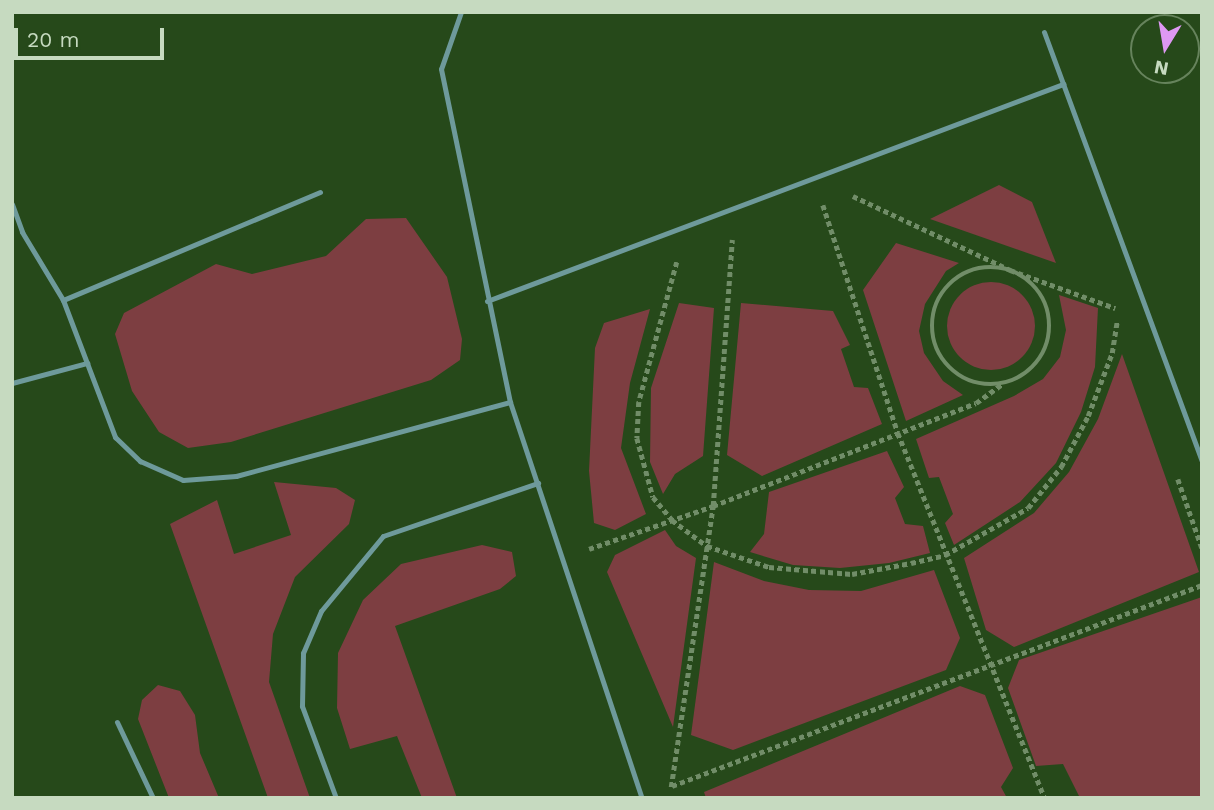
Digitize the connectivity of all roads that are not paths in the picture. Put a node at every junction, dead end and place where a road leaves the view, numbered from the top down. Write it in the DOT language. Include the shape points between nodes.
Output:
graph roads {
  1 [pos="461,12"];
  2 [pos="1044,32"];
  3 [pos="1063,84"];
  4 [pos="320,192"];
  5 [pos="12,204"];
  6 [pos="63,300"];
  7 [pos="487,301"];
  8 [pos="87,363"];
  9 [pos="12,383"];
  10 [pos="510,402"];
  11 [pos="1202,461"];
  12 [pos="538,483"];
  13 [pos="117,722"];
  14 [pos="153,798"];
  15 [pos="336,798"];
  16 [pos="642,798"];
  1 -- 7 [label="lane" via="441,69"];
  2 -- 3 [label="lane"];
  3 -- 7 [label="lane"];
  3 -- 11 [label="lane"];
  4 -- 6 [label="lane"];
  5 -- 6 [label="lane" via="22,232"];
  6 -- 8 [label="lane"];
  7 -- 10 [label="lane"];
  8 -- 9 [label="lane"];
  8 -- 10 [label="lane" via="115,437 140,461 183,480 236,476"];
  10 -- 12 [label="lane"];
  12 -- 15 [label="lane" via="383,536 321,611 303,653 302,706"];
  12 -- 16 [label="lane"];
  13 -- 14 [label="lane"];
}
